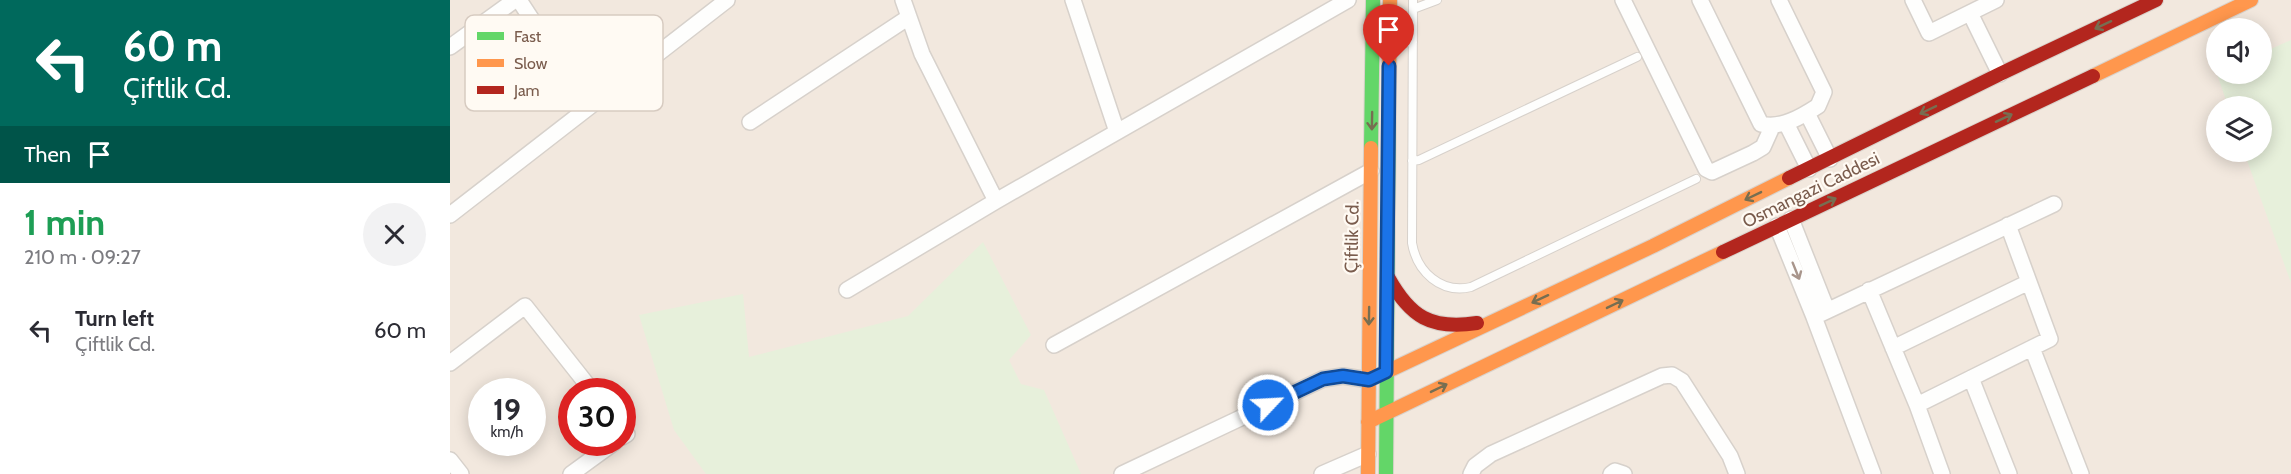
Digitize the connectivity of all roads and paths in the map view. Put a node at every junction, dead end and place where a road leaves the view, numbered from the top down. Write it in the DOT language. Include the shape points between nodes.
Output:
graph roads {
  1 [pos="517,0"];
  2 [pos="727,0"];
  3 [pos="903,0"];
  4 [pos="1073,0"];
  5 [pos="1348,0"];
  6 [pos="1373,0"];
  7 [pos="1390,0"];
  8 [pos="1437,0"];
  9 [pos="1623,0"];
  10 [pos="1700,0"];
  11 [pos="1779,0"];
  12 [pos="1913,0"];
  13 [pos="1996,0"];
  14 [pos="2156,0"];
  15 [pos="2251,0"];
  16 [pos="1413,4"];
  17 [pos="1970,13"];
  18 [pos="496,15"];
  19 [pos="527,15"];
  20 [pos="909,17"];
  21 [pos="465,36"];
  22 [pos="1413,42"];
  23 [pos="1389,43"];
  24 [pos="450,47"];
  25 [pos="663,50"];
  26 [pos="1637,57"];
  27 [pos="2000,74"];
  28 [pos="584,111"];
  29 [pos="1807,113"];
  30 [pos="750,122"];
  31 [pos="1779,125"];
  32 [pos="1117,132"];
  33 [pos="1830,159"];
  34 [pos="1412,161"];
  35 [pos="1809,168"];
  36 [pos="1371,171"];
  37 [pos="1696,179"];
  38 [pos="996,201"];
  39 [pos="2054,204"];
  40 [pos="450,215"];
  41 [pos="1784,223"];
  42 [pos="2008,225"];
  43 [pos="1387,274"];
  44 [pos="2029,282"];
  45 [pos="848,290"];
  46 [pos="1869,290"];
  47 [pos="1821,313"];
  48 [pos="1499,319"];
  49 [pos="1054,345"];
  50 [pos="1893,348"];
  51 [pos="2032,348"];
  52 [pos="450,363"];
  53 [pos="1386,372"];
  54 [pos="582,378"];
  55 [pos="1971,378"];
  56 [pos="1369,380"];
  57 [pos="1917,405"];
  58 [pos="1386,414"];
  59 [pos="1368,422"];
  60 [pos="1368,454"];
  61 [pos="596,456"];
  62 [pos="450,460"];
  63 [pos="461,474"];
  64 [pos="571,474"];
  65 [pos="1122,474"];
  66 [pos="1322,474"];
  67 [pos="1368,474"];
  68 [pos="1387,474"];
  69 [pos="1471,474"];
  70 [pos="1611,474"];
  71 [pos="1624,474"];
  72 [pos="1737,474"];
  73 [pos="1873,474"];
  74 [pos="1942,474"];
  75 [pos="2009,474"];
  76 [pos="2081,474"];
  1 -- 18 [label="street"];
  1 -- 19 [label="street"];
  2 -- 25 [label="street"];
  3 -- 20 [label="street"];
  4 -- 32 [label="street"];
  5 -- 32 [label="street"];
  6 -- 36 [label="street, Çiftlik Cd., one-way"];
  7 -- 23 [label="street, Çiftlik Cd."];
  8 -- 16 [label="lane" via="1421,8"];
  9 -- 31 [label="street" via="1706,169 1712,171 1763,147"];
  10 -- 31 [label="street" via="1761,124"];
  11 -- 29 [label="street" via="1824,92 1818,106"];
  12 -- 17 [label="street" via="1929,33"];
  13 -- 17 [label="street"];
  14 -- 27 [label="street, Osmangazi Caddesi, one-way"];
  41 -- 15 [label="street, Osmangazi Caddesi, one-way"];
  16 -- 22 [label="lane"];
  17 -- 27 [label="street"];
  20 -- 30 [label="street"];
  20 -- 38 [label="street" via="922,54"];
  21 -- 24 [label="street"];
  22 -- 23 [label="lane"];
  22 -- 34 [label="lane"];
  23 -- 43 [label="street, Çiftlik Cd."];
  26 -- 34 [label="lane"];
  27 -- 33 [label="street, Osmangazi Caddesi, one-way"];
  28 -- 40 [label="street"];
  29 -- 31 [label="street"];
  29 -- 33 [label="street"];
  31 -- 35 [label="street"];
  32 -- 38 [label="street"];
  33 -- 35 [label="street, Osmangazi Caddesi"];
  34 -- 37 [label="lane" via="1413,251 1424,273 1452,289 1471,287"];
  35 -- 48 [label="street, Osmangazi Caddesi, one-way"];
  36 -- 49 [label="street"];
  36 -- 56 [label="street, Çiftlik Cd., one-way"];
  38 -- 45 [label="street"];
  39 -- 42 [label="street"];
  41 -- 47 [label="street"];
  58 -- 41 [label="street, Osmangazi Caddesi, one-way"];
  42 -- 44 [label="street"];
  42 -- 46 [label="street"];
  43 -- 48 [label="street" via="1401,300 1426,321 1447,326"];
  43 -- 53 [label="street, Çiftlik Cd."];
  44 -- 50 [label="street"];
  44 -- 51 [label="street" via="2050,339"];
  46 -- 47 [label="street"];
  46 -- 50 [label="street"];
  47 -- 73 [label="street"];
  48 -- 53 [label="street, Osmangazi Caddesi"];
  50 -- 57 [label="street"];
  51 -- 55 [label="street"];
  51 -- 76 [label="street"];
  52 -- 54 [label="street" via="525,306"];
  53 -- 56 [label="street, Osmangazi Caddesi"];
  53 -- 58 [label="street, Çiftlik Cd."];
  55 -- 57 [label="street"];
  55 -- 75 [label="street"];
  56 -- 59 [label="street, Çiftlik Cd."];
  56 -- 65 [label="street" via="1343,376 1323,379"];
  57 -- 74 [label="street"];
  58 -- 59 [label="street, Osmangazi Caddesi"];
  58 -- 68 [label="street, Çiftlik Cd."];
  59 -- 60 [label="street, Çiftlik Cd."];
  60 -- 66 [label="street"];
  60 -- 67 [label="street, Çiftlik Cd."];
  61 -- 64 [label="street"];
  62 -- 63 [label="street"];
  69 -- 72 [label="street" via="1491,454 1662,376 1672,375 1682,381 1730,456"];
  70 -- 71 [label="street"];
}
